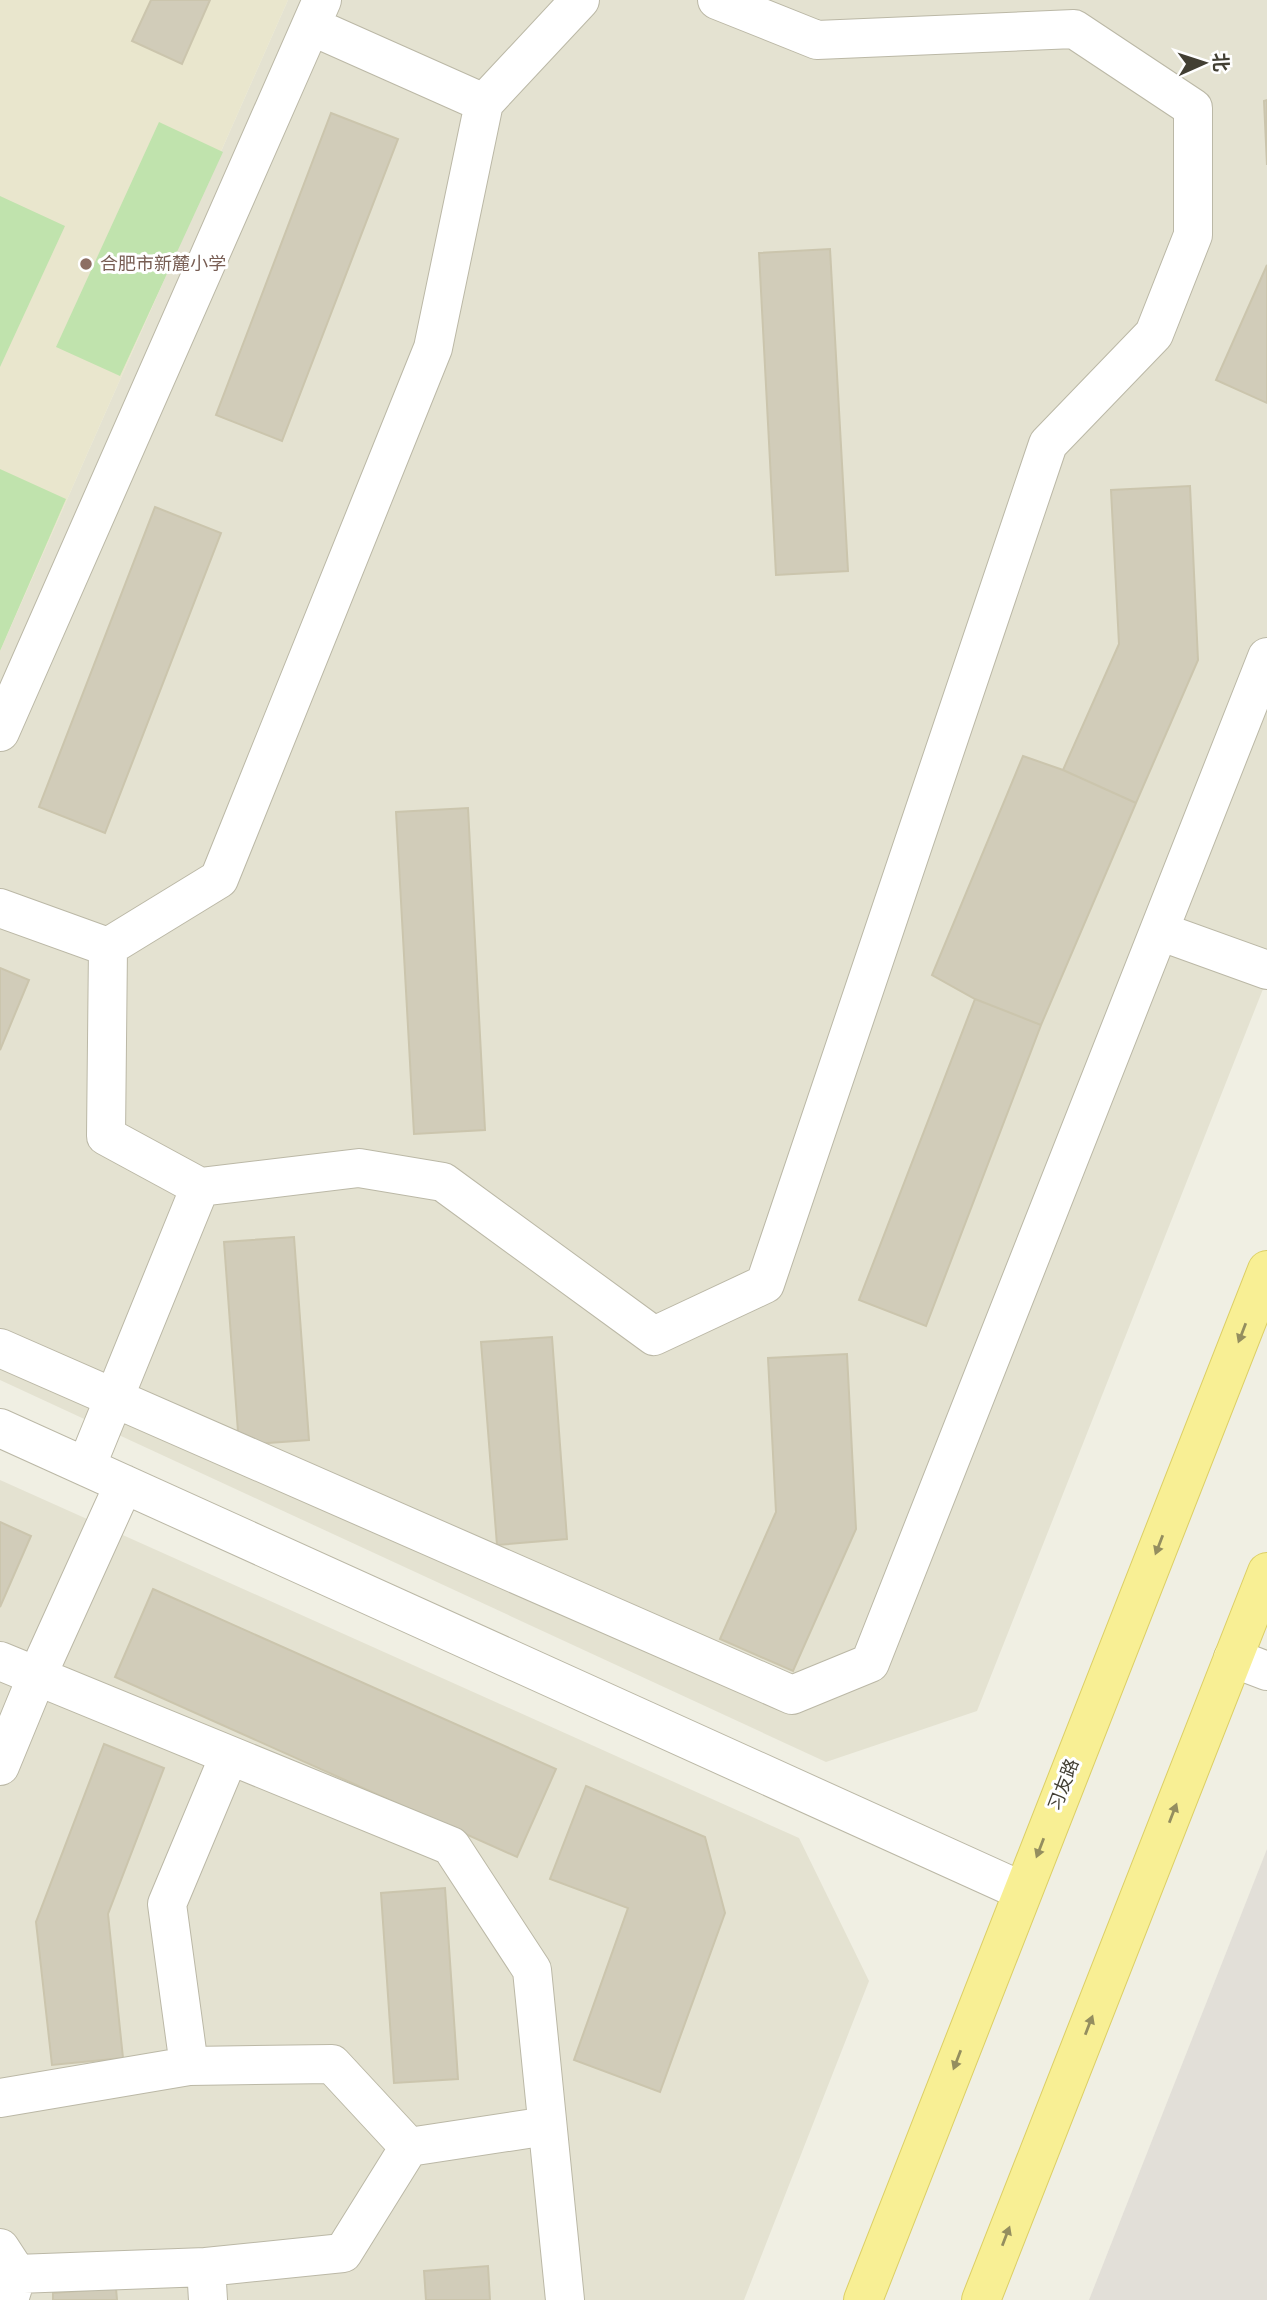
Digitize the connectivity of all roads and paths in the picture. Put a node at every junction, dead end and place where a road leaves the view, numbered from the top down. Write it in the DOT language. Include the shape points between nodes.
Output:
graph roads {
  1 [pos="580,0"];
  2 [pos="717,0"];
  3 [pos="316,13"];
  4 [pos="484,103"];
  5 [pos="1267,657"];
  6 [pos="0,732"];
  7 [pos="0,908"];
  8 [pos="1159,931"];
  9 [pos="108,947"];
  10 [pos="1267,970"];
  11 [pos="200,1187"];
  12 [pos="1267,1270"];
  13 [pos="0,1348"];
  14 [pos="114,1398"];
  15 [pos="0,1428"];
  16 [pos="86,1467"];
  17 [pos="124,1484"];
  18 [pos="1267,1572"];
  19 [pos="0,1661"];
  20 [pos="1250,1664"];
  21 [pos="37,1676"];
  22 [pos="229,1756"];
  23 [pos="0,1766"];
  24 [pos="1023,1891"];
  25 [pos="189,2066"];
  26 [pos="0,2098"];
  27 [pos="547,2126"];
  28 [pos="409,2147"];
  29 [pos="9,2274"];
  30 [pos="207,2283"];
  31 [pos="565,2300"];
  32 [pos="863,2300"];
  33 [pos="981,2300"];
  1 -- 4 [label="street"];
  2 -- 11 [label="street" via="817,40 1074,29 1193,108 1193,235 1154,334 1048,444 765,1284 654,1336 443,1182 359,1168"];
  3 -- 4 [label="street"];
  3 -- 6 [label="street"];
  4 -- 9 [label="street" via="433,348 219,879"];
  5 -- 8 [label="street"];
  7 -- 9 [label="street"];
  8 -- 10 [label="street"];
  8 -- 14 [label="street" via="870,1663 792,1695"];
  9 -- 11 [label="street" via="106,1136"];
  11 -- 14 [label="street"];
  12 -- 24 [label="main road, 习友路, one-way"];
  13 -- 14 [label="street"];
  14 -- 16 [label="street"];
  15 -- 16 [label="street"];
  16 -- 17 [label="street"];
  17 -- 21 [label="street"];
  17 -- 24 [label="street"];
  18 -- 20 [label="main road"];
  19 -- 21 [label="street"];
  33 -- 20 [label="main road, one-way"];
  21 -- 22 [label="street"];
  21 -- 23 [label="street"];
  22 -- 25 [label="street" via="167,1904"];
  22 -- 27 [label="street" via="451,1846 531,1970"];
  24 -- 32 [label="main road, 习友路, one-way"];
  25 -- 26 [label="street"];
  25 -- 28 [label="street" via="332,2064"];
  27 -- 28 [label="street"];
  27 -- 31 [label="street"];
  28 -- 30 [label="street" via="344,2253"];
  29 -- 30 [label="street"];
}
